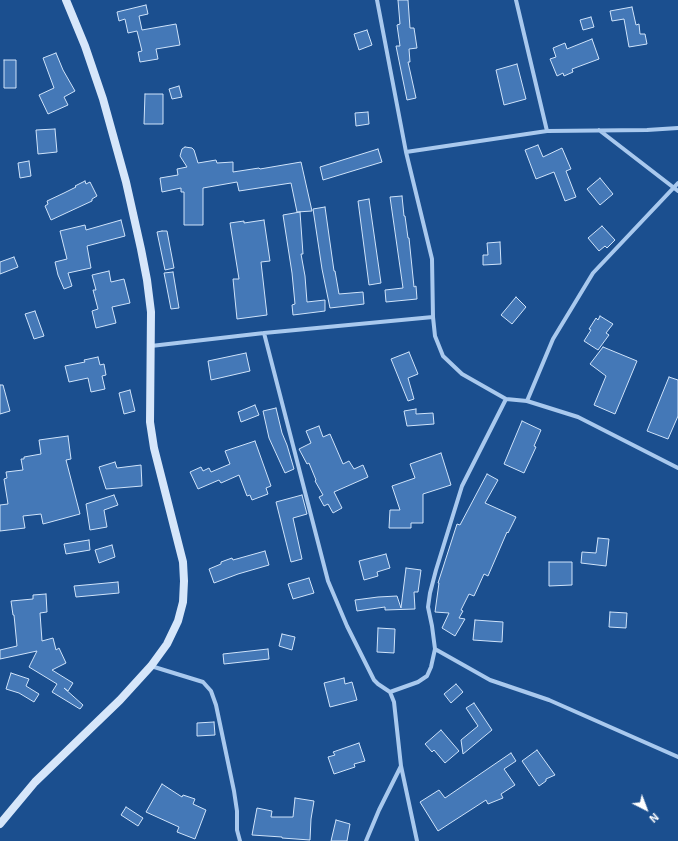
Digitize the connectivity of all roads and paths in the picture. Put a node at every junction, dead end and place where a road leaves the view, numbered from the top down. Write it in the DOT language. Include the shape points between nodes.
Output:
graph roads {
  1 [pos="66,0"];
  2 [pos="378,0"];
  3 [pos="516,0"];
  4 [pos="678,128"];
  5 [pos="598,130"];
  6 [pos="547,131"];
  7 [pos="406,152"];
  8 [pos="678,183"];
  9 [pos="673,188"];
  10 [pos="678,191"];
  11 [pos="433,317"];
  12 [pos="264,333"];
  13 [pos="151,346"];
  14 [pos="506,399"];
  15 [pos="527,400"];
  16 [pos="678,468"];
  17 [pos="435,649"];
  18 [pos="151,666"];
  19 [pos="390,692"];
  20 [pos="678,757"];
  21 [pos="401,766"];
  22 [pos="0,824"];
  23 [pos="240,841"];
  24 [pos="366,841"];
  25 [pos="417,841"];
  1 -- 13 [label="street" via="103,99 126,182 147,280 151,312"];
  2 -- 7 [label="street"];
  3 -- 6 [label="street"];
  4 -- 5 [label="street"];
  5 -- 6 [label="street"];
  5 -- 9 [label="street"];
  6 -- 7 [label="street"];
  7 -- 11 [label="street" via="432,259"];
  8 -- 9 [label="street"];
  9 -- 10 [label="street"];
  9 -- 15 [label="street" via="593,273 553,339"];
  11 -- 12 [label="street"];
  11 -- 14 [label="street" via="435,336 443,356 462,374"];
  12 -- 13 [label="street"];
  12 -- 19 [label="street" via="328,581 374,680"];
  13 -- 18 [label="street" via="150,422 154,448 183,562 184,581 183,602 178,621 167,644"];
  14 -- 15 [label="street"];
  14 -- 17 [label="street" via="462,486 436,570 428,607"];
  15 -- 16 [label="street" via="578,417"];
  17 -- 19 [label="street" via="427,676"];
  17 -- 20 [label="street" via="490,680 549,700"];
  18 -- 22 [label="street" via="120,700 35,782"];
  18 -- 23 [label="street" via="203,682 211,691 234,791"];
  19 -- 21 [label="street" via="394,702"];
  21 -- 24 [label="street"];
  21 -- 25 [label="street"];
}
